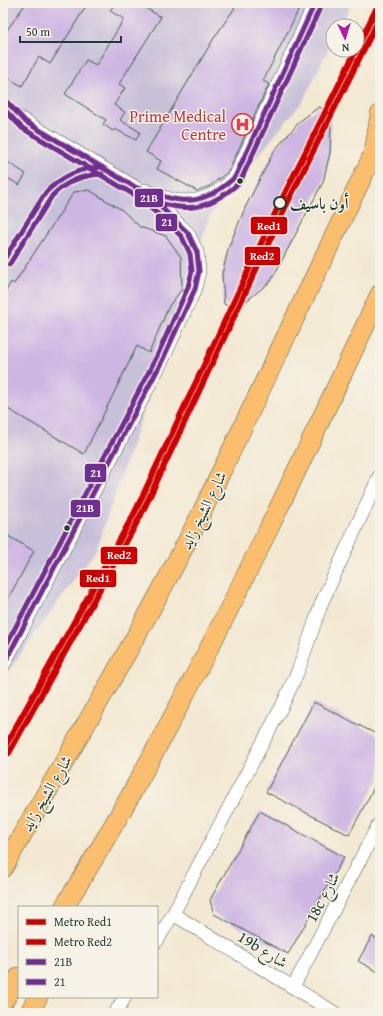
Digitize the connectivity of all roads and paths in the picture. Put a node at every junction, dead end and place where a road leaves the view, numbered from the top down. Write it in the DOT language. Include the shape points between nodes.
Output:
graph roads {
  1 [pos="315,3"];
  2 [pos="3,98"];
  3 [pos="3,108"];
  4 [pos="380,114"];
  5 [pos="26,122"];
  6 [pos="377,146"];
  7 [pos="135,187"];
  8 [pos="380,294"];
  9 [pos="380,475"];
  10 [pos="3,666"];
  11 [pos="380,822"];
  12 [pos="90,867"];
  13 [pos="3,868"];
  14 [pos="65,906"];
  15 [pos="77,906"];
  16 [pos="173,914"];
  17 [pos="158,939"];
  18 [pos="18,979"];
  19 [pos="293,987"];
  20 [pos="37,998"];
  21 [pos="123,998"];
  22 [pos="3,1002"];
  23 [pos="29,1013"];
  24 [pos="115,1013"];
  25 [pos="336,1013"];
  1 -- 7 [label="street" via="235,177 211,196 191,201 171,199"];
  2 -- 5 [label="street"];
  3 -- 5 [label="street"];
  4 -- 6 [label="highway, شارع الشيخ زايد"];
  5 -- 7 [label="street"];
  6 -- 13 [label="highway, شارع الشيخ زايد" via="172,571"];
  7 -- 10 [label="street" via="188,233 197,252 198,280 160,365"];
  8 -- 12 [label="highway" via="233,602 154,753"];
  9 -- 16 [label="street" via="322,602 298,671 283,704"];
  11 -- 19 [label="street, 18c شارع"];
  12 -- 14 [label="highway"];
  12 -- 15 [label="highway"];
  16 -- 17 [label="street"];
  16 -- 19 [label="street, 19b شارع"];
  18 -- 22 [label="highway"];
  19 -- 25 [label="street, 19b شارع"];
  20 -- 23 [label="highway"];
  21 -- 24 [label="street"];
}
